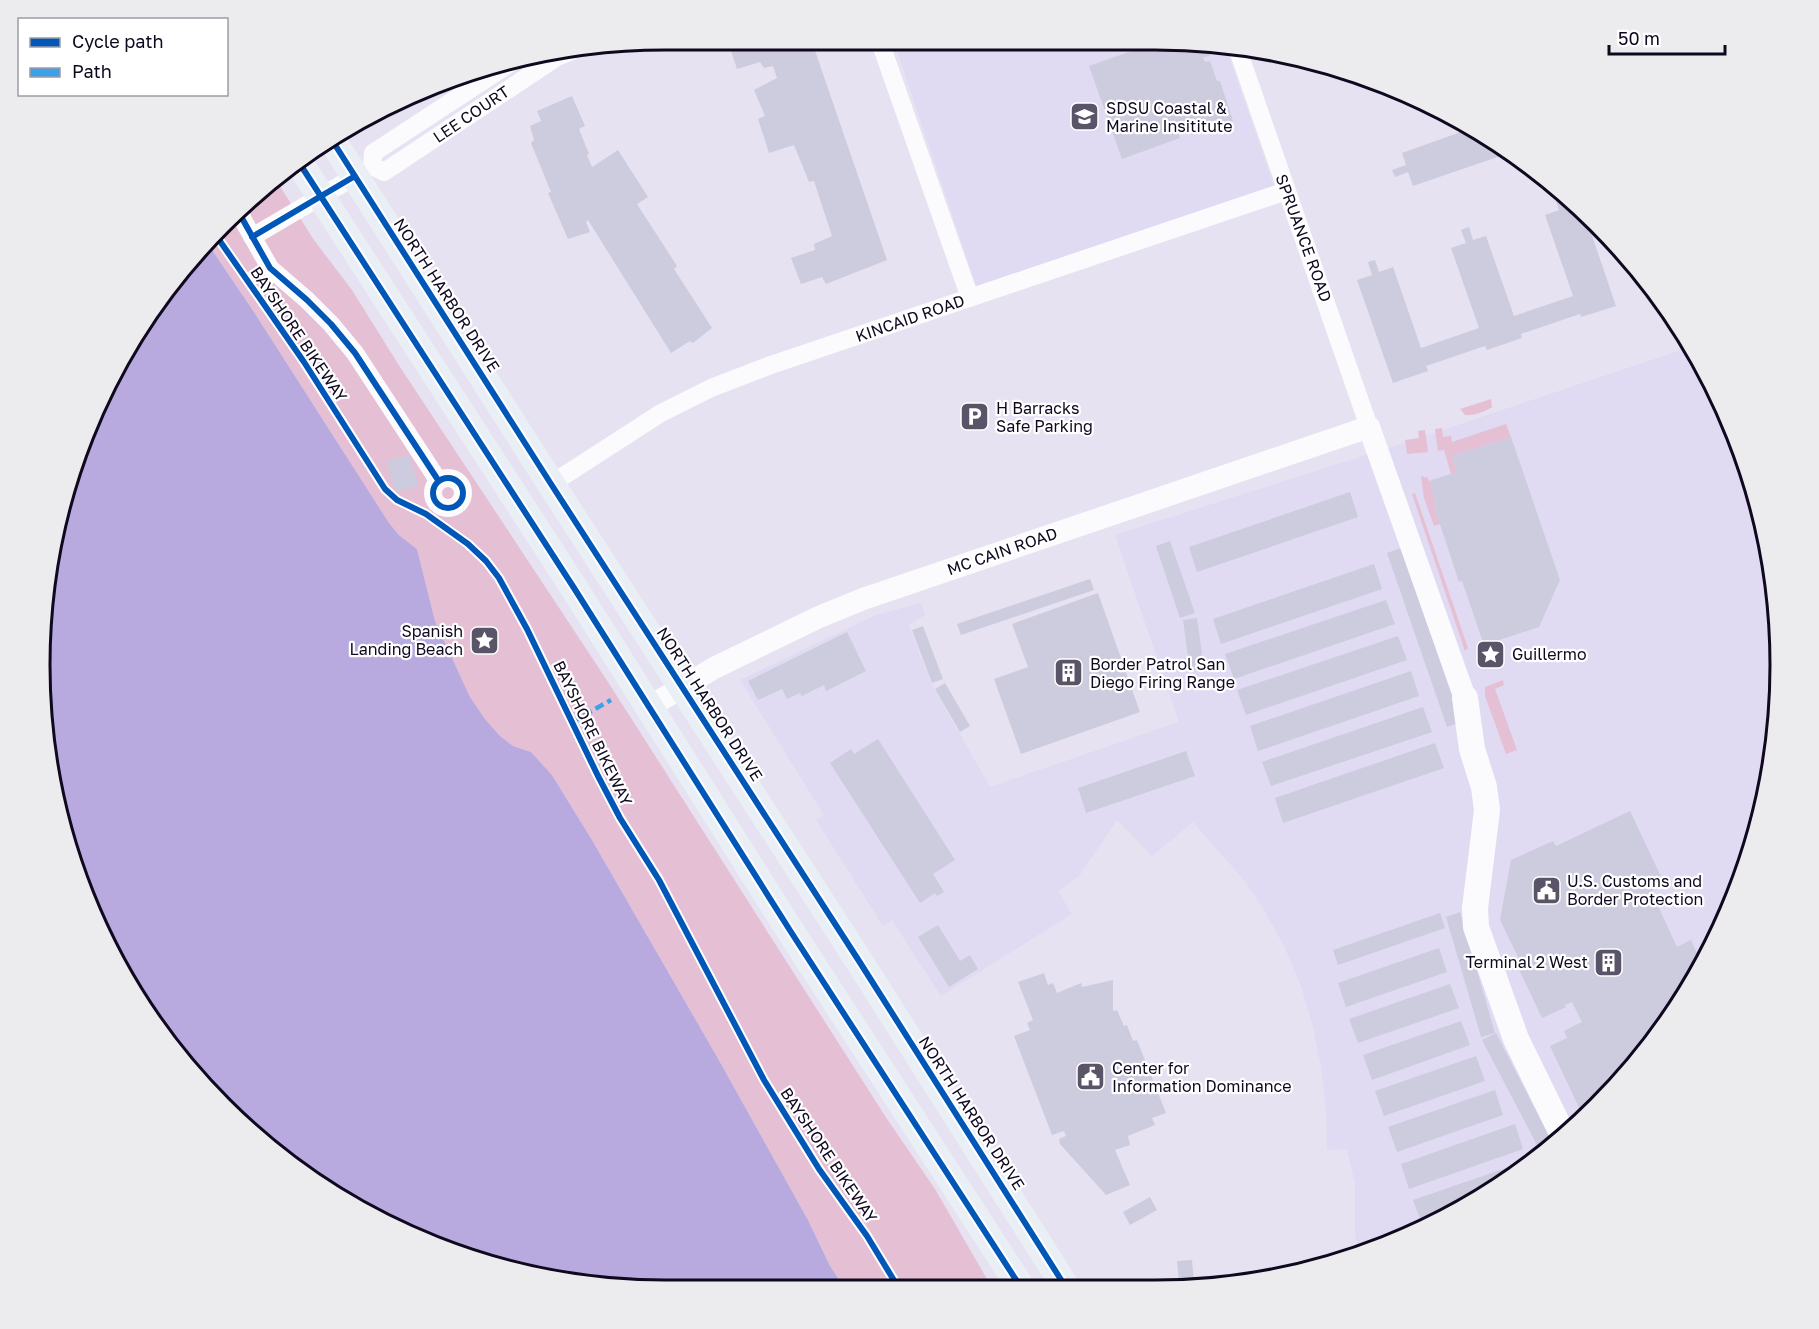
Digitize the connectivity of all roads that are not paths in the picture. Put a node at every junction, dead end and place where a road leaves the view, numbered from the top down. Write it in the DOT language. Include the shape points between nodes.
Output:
graph roads {
  1 [pos="883,50"];
  2 [pos="1240,56"];
  3 [pos="553,60"];
  4 [pos="495,73"];
  5 [pos="337,144"];
  6 [pos="303,168"];
  7 [pos="364,171"];
  8 [pos="1286,191"];
  9 [pos="322,197"];
  10 [pos="243,218"];
  11 [pos="252,237"];
  12 [pos="970,298"];
  13 [pos="1369,427"];
  14 [pos="438,480"];
  15 [pos="551,484"];
  16 [pos="683,687"];
  17 [pos="1465,698"];
  18 [pos="649,707"];
  19 [pos="1571,1117"];
  20 [pos="1559,1128"];
  21 [pos="1016,1280"];
  22 [pos="1061,1280"];
  1 -- 12 [label="street"];
  2 -- 8 [label="street, SPRUANCE ROAD"];
  3 -- 7 [label="street, LEE COURT" via="384,172"];
  4 -- 7 [label="street, LEE COURT" via="373,153"];
  5 -- 7 [label="main road, NORTH HARBOR DRIVE"];
  6 -- 9 [label="main road"];
  7 -- 9 [label="street, LEE COURT"];
  7 -- 15 [label="main road, NORTH HARBOR DRIVE"];
  8 -- 12 [label="street, KINCAID ROAD"];
  8 -- 13 [label="street, SPRUANCE ROAD"];
  9 -- 11 [label="street, LEE COURT"];
  9 -- 18 [label="main road"];
  10 -- 11 [label="street"];
  11 -- 14 [label="street" via="270,268 307,300 355,353"];
  12 -- 15 [label="street, KINCAID ROAD" via="711,388 661,413"];
  13 -- 16 [label="street, MC CAIN ROAD" via="863,599 714,668"];
  13 -- 17 [label="street"];
  15 -- 16 [label="main road, NORTH HARBOR DRIVE"];
  16 -- 18 [label="street, MC CAIN ROAD"];
  16 -- 22 [label="main road, NORTH HARBOR DRIVE"];
  17 -- 19 [label="main road" via="1502,809 1501,838 1487,916 1492,937 1510,989"];
  17 -- 20 [label="main road" via="1472,748 1488,810 1476,927 1513,1033"];
  18 -- 21 [label="main road"];
}
